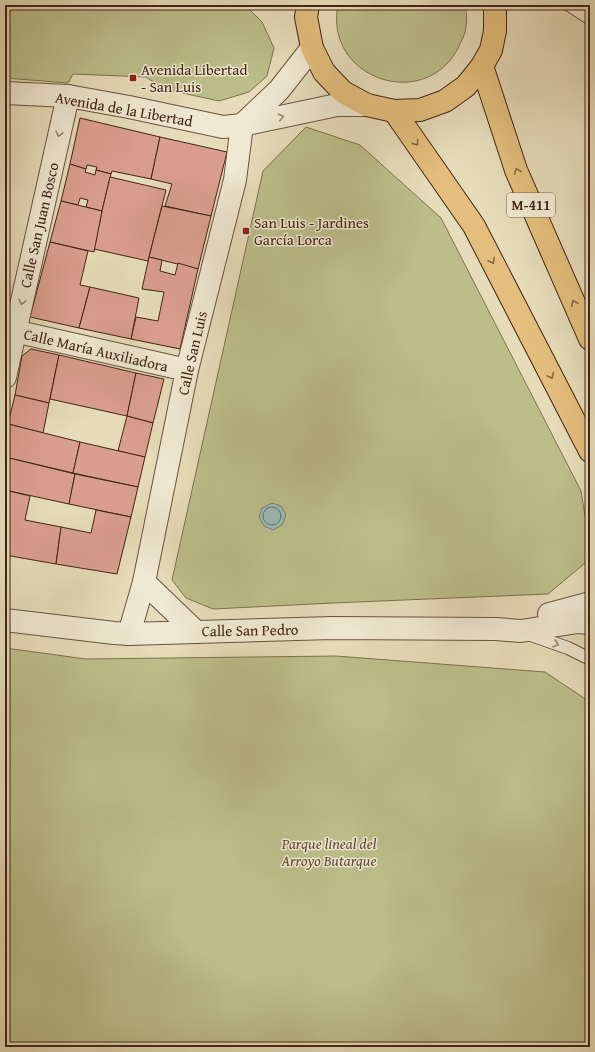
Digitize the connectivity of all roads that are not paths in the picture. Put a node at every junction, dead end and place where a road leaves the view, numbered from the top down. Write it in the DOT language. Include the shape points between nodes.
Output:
graph roads {
  1 [pos="496,5"];
  2 [pos="504,5"];
  3 [pos="569,5"];
  4 [pos="303,9"];
  5 [pos="590,17"];
  6 [pos="495,32"];
  7 [pos="312,48"];
  8 [pos="482,66"];
  9 [pos="5,93"];
  10 [pos="68,96"];
  11 [pos="367,105"];
  12 [pos="394,111"];
  13 [pos="242,125"];
  14 [pos="10,330"];
  15 [pos="590,339"];
  16 [pos="187,370"];
  17 [pos="5,377"];
  18 [pos="590,451"];
  19 [pos="144,582"];
  20 [pos="590,603"];
  21 [pos="5,620"];
  22 [pos="590,623"];
  23 [pos="496,629"];
  24 [pos="195,631"];
  25 [pos="521,631"];
  26 [pos="129,634"];
  27 [pos="590,659"];
  1 -- 6 [label="main road"];
  2 -- 6 [label="street"];
  3 -- 5 [label="lane"];
  4 -- 7 [label="main road"];
  6 -- 8 [label="main road"];
  7 -- 11 [label="main road" via="324,72 343,92"];
  7 -- 13 [label="street" via="279,90"];
  8 -- 12 [label="main road" via="466,86 444,101 420,110"];
  15 -- 8 [label="main road, M-411, one-way" via="516,170"];
  9 -- 10 [label="street, Avenida de la Libertad"];
  10 -- 13 [label="street, Avenida de la Libertad" via="223,127"];
  10 -- 14 [label="street, Calle San Juan Bosco, one-way"];
  11 -- 12 [label="main road"];
  13 -- 11 [label="street, Avenida de la Libertad, one-way" via="337,105"];
  12 -- 18 [label="main road, one-way" via="474,226"];
  13 -- 16 [label="street, Calle San Luis" via="235,180"];
  14 -- 16 [label="street, Calle María Auxiliadora"];
  14 -- 17 [label="street, Calle San Juan Bosco"];
  16 -- 19 [label="street, Calle San Luis"];
  19 -- 24 [label="street"];
  19 -- 26 [label="street, Calle San Luis"];
  20 -- 23 [label="street, Calle San Pedro"];
  21 -- 26 [label="street, Calle San Pedro"];
  22 -- 25 [label="street, Calle San Pedro" via="578,622"];
  23 -- 24 [label="street, Calle San Pedro" via="332,628"];
  23 -- 25 [label="street, Calle San Pedro"];
  24 -- 26 [label="street, Calle San Pedro"];
  25 -- 27 [label="lane, one-way"];
}
